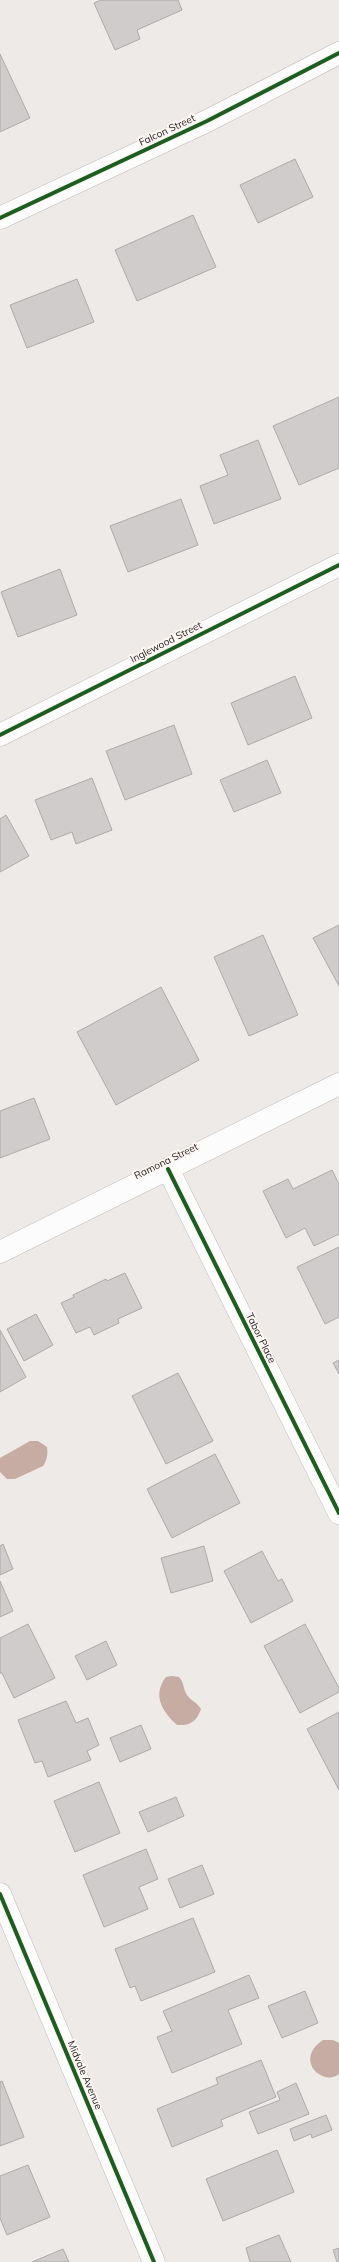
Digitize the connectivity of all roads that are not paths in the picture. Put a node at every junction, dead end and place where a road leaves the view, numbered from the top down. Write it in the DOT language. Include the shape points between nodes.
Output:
graph roads {
  1 [pos="339,53"];
  2 [pos="0,218"];
  3 [pos="339,565"];
  4 [pos="0,734"];
  5 [pos="339,1084"];
  6 [pos="168,1169"];
  7 [pos="0,1252"];
  8 [pos="339,1513"];
  9 [pos="0,1894"];
  10 [pos="154,2262"];
  1 -- 2 [label="street, Falcon Street" via="207,121"];
  3 -- 4 [label="street, Inglewood Street"];
  5 -- 6 [label="street, Ramona Street"];
  6 -- 7 [label="street, Ramona Street"];
  6 -- 8 [label="street, Tabor Place"];
  9 -- 10 [label="street, Midvale Avenue"];
}
